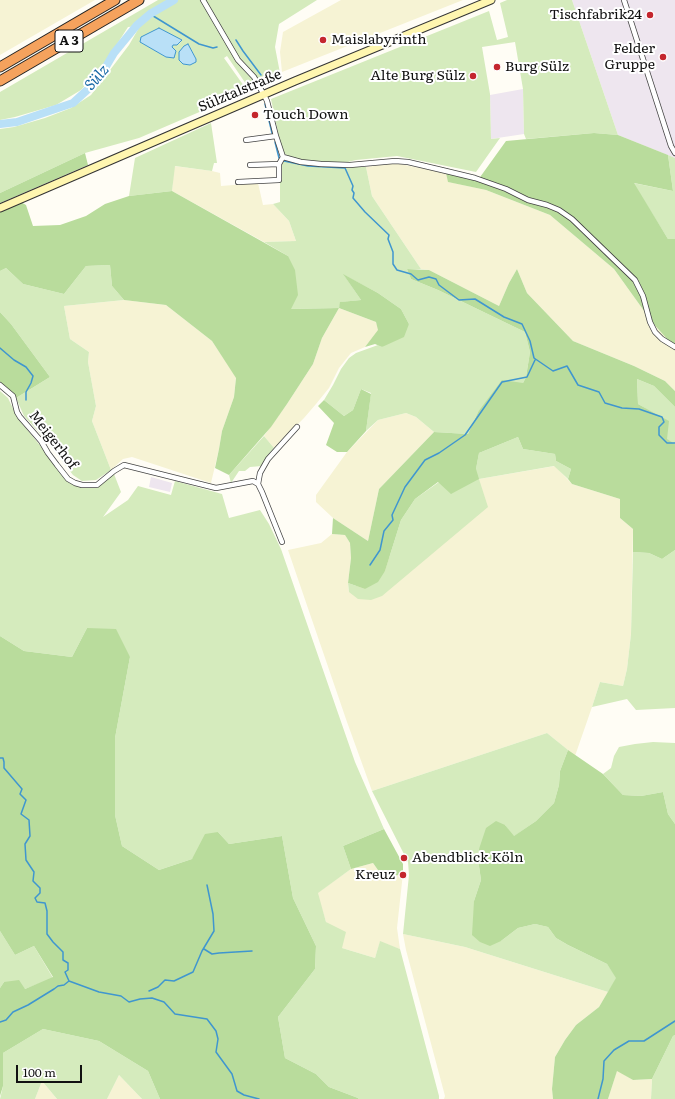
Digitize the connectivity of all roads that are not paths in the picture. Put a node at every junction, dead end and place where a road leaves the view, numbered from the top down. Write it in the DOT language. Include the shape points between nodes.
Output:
graph roads {
  1 [pos="115,0"];
  2 [pos="139,0"];
  3 [pos="491,0"];
  4 [pos="624,0"];
  5 [pos="203,1"];
  6 [pos="0,68"];
  7 [pos="0,81"];
  8 [pos="264,95"];
  9 [pos="276,136"];
  10 [pos="246,140"];
  11 [pos="675,153"];
  12 [pos="283,157"];
  13 [pos="279,164"];
  14 [pos="250,165"];
  15 [pos="238,182"];
  16 [pos="0,208"];
  17 [pos="675,347"];
  18 [pos="0,385"];
  19 [pos="297,427"];
  20 [pos="258,484"];
  21 [pos="282,542"];
  1 -- 6 [label="highway, A 3"];
  2 -- 7 [label="highway, A 3"];
  3 -- 8 [label="main road, Sülztalstraße"];
  4 -- 11 [label="street"];
  5 -- 8 [label="street" via="238,60 254,77"];
  8 -- 9 [label="street"];
  8 -- 16 [label="main road, Sülztalstraße"];
  9 -- 10 [label="street"];
  9 -- 12 [label="street"];
  12 -- 13 [label="street"];
  12 -- 17 [label="street" via="321,164 408,162 475,178 559,210 572,219 635,280 655,332"];
  13 -- 14 [label="street"];
  13 -- 15 [label="street" via="279,180"];
  18 -- 20 [label="street, Meigerhof" via="12,396 20,417 68,479 75,483 97,485 124,465 216,488 253,481"];
  19 -- 20 [label="street" via="268,459 260,473"];
  20 -- 21 [label="street"];
}
